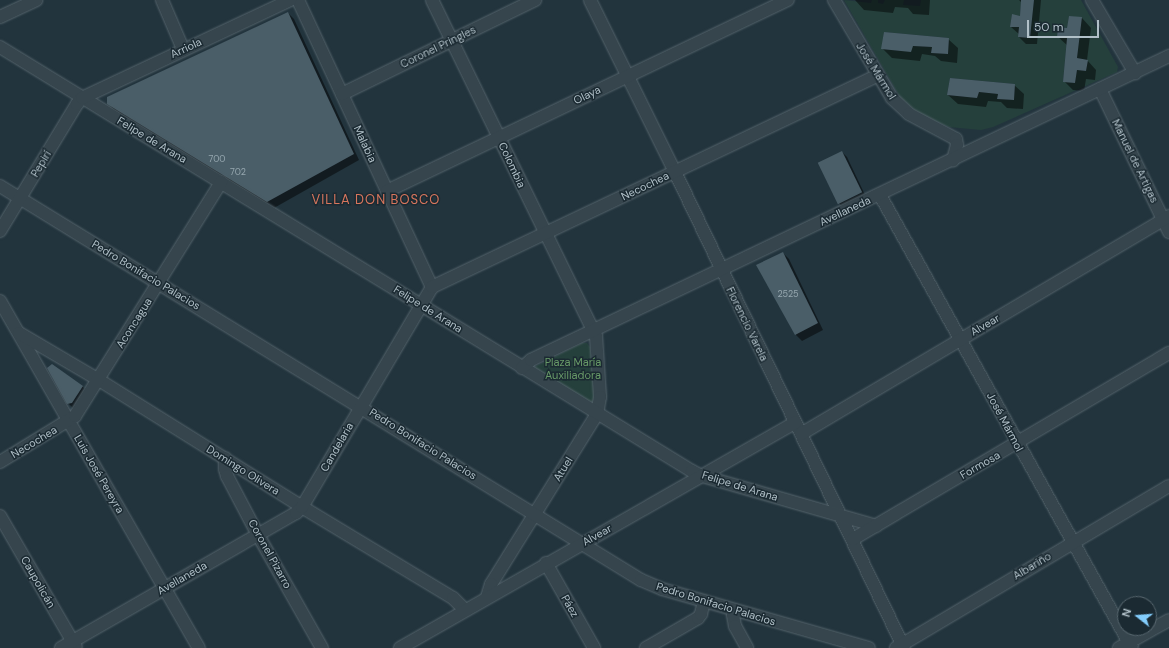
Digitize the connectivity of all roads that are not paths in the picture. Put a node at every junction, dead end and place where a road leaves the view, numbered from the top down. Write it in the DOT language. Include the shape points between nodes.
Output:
graph roads {
  1 [pos="36,0"];
  2 [pos="162,0"];
  3 [pos="290,0"];
  4 [pos="298,0"];
  5 [pos="432,0"];
  6 [pos="535,0"];
  7 [pos="590,0"];
  8 [pos="788,0"];
  9 [pos="834,0"];
  10 [pos="1092,0"];
  11 [pos="0,17"];
  12 [pos="452,40"];
  13 [pos="0,47"];
  14 [pos="183,49"];
  15 [pos="1169,56"];
  16 [pos="1135,73"];
  17 [pos="628,75"];
  18 [pos="877,76"];
  19 [pos="1100,89"];
  20 [pos="342,94"];
  21 [pos="82,98"];
  22 [pos="499,138"];
  23 [pos="953,160"];
  24 [pos="675,172"];
  25 [pos="221,182"];
  26 [pos="0,186"];
  27 [pos="387,191"];
  28 [pos="880,195"];
  29 [pos="20,198"];
  30 [pos="1166,218"];
  31 [pos="0,231"];
  32 [pos="1169,232"];
  33 [pos="545,234"];
  34 [pos="721,269"];
  35 [pos="159,283"];
  36 [pos="432,287"];
  37 [pos="0,301"];
  38 [pos="422,306"];
  39 [pos="594,330"];
  40 [pos="19,334"];
  41 [pos="961,339"];
  42 [pos="1169,353"];
  43 [pos="522,368"];
  44 [pos="98,380"];
  45 [pos="361,406"];
  46 [pos="597,414"];
  47 [pos="68,421"];
  48 [pos="798,428"];
  49 [pos="1017,444"];
  50 [pos="225,458"];
  51 [pos="0,462"];
  52 [pos="702,476"];
  53 [pos="1169,486"];
  54 [pos="302,507"];
  55 [pos="535,513"];
  56 [pos="0,516"];
  57 [pos="841,516"];
  58 [pos="876,526"];
  59 [pos="258,534"];
  60 [pos="853,539"];
  61 [pos="1072,542"];
  62 [pos="582,543"];
  63 [pos="546,563"];
  64 [pos="165,587"];
  65 [pos="487,597"];
  66 [pos="704,601"];
  67 [pos="465,610"];
  68 [pos="735,610"];
  69 [pos="1169,620"];
  70 [pos="74,645"];
  71 [pos="1127,646"];
  72 [pos="901,647"];
  73 [pos="61,648"];
  74 [pos="199,648"];
  75 [pos="322,648"];
  76 [pos="400,648"];
  77 [pos="594,648"];
  78 [pos="646,648"];
  79 [pos="747,648"];
  80 [pos="869,648"];
  1 -- 11 [label="street"];
  2 -- 14 [label="street"];
  3 -- 14 [label="street, Arriola"];
  4 -- 20 [label="street, Malabia"];
  5 -- 12 [label="street, Colombia"];
  6 -- 12 [label="street, Coronel Pringles"];
  7 -- 17 [label="street, Florencio Varela"];
  8 -- 17 [label="street, Olaya"];
  9 -- 18 [label="street, José Mármol"];
  10 -- 16 [label="street"];
  12 -- 20 [label="street, Coronel Pringles"];
  12 -- 22 [label="street, Colombia"];
  13 -- 21 [label="street, Felipe de Arana"];
  14 -- 21 [label="street, Arriola"];
  15 -- 16 [label="street, Avellaneda"];
  16 -- 19 [label="street, Avellaneda"];
  17 -- 22 [label="street, Olaya"];
  17 -- 24 [label="street, Florencio Varela"];
  18 -- 23 [label="street, José Mármol" via="892,98 909,114 953,136 957,145"];
  18 -- 24 [label="street, Necochea"];
  19 -- 23 [label="street, Avellaneda"];
  19 -- 30 [label="street, Manuel de Artigas"];
  20 -- 27 [label="street, Malabia"];
  21 -- 25 [label="street, Felipe de Arana"];
  21 -- 29 [label="street, Pepirí"];
  22 -- 27 [label="street, Olaya"];
  22 -- 33 [label="street, Colombia"];
  23 -- 28 [label="street, Avellaneda"];
  24 -- 33 [label="street, Necochea"];
  24 -- 34 [label="street, Florencio Varela"];
  25 -- 35 [label="street, Aconcagua"];
  25 -- 38 [label="street, Felipe de Arana"];
  26 -- 29 [label="street, Pedro Bonifacio Palacios"];
  27 -- 36 [label="street, Malabia"];
  28 -- 34 [label="street, Avellaneda"];
  28 -- 41 [label="street, José Mármol"];
  29 -- 31 [label="street, Pepirí"];
  29 -- 35 [label="street, Pedro Bonifacio Palacios"];
  30 -- 32 [label="street, Manuel de Artigas"];
  30 -- 41 [label="street, Alvear"];
  33 -- 36 [label="street, Necochea"];
  33 -- 39 [label="street, Colombia"];
  34 -- 39 [label="street, Avellaneda"];
  34 -- 48 [label="street, Florencio Varela"];
  35 -- 44 [label="street, Aconcagua"];
  35 -- 45 [label="street, Pedro Bonifacio Palacios"];
  36 -- 38 [label="street"];
  37 -- 40 [label="street, Luis José Pereyra"];
  38 -- 43 [label="street, Felipe de Arana"];
  38 -- 45 [label="street, Candelaria"];
  39 -- 43 [label="street, Avellaneda" via="531,360"];
  39 -- 46 [label="street, Atuel" via="600,397"];
  40 -- 44 [label="street, Domingo Olivera"];
  40 -- 47 [label="street, Luis José Pereyra"];
  41 -- 48 [label="street, Alvear"];
  41 -- 49 [label="street, José Mármol"];
  42 -- 49 [label="street, Formosa"];
  43 -- 46 [label="street, Felipe de Arana"];
  44 -- 47 [label="street, Aconcagua" via="75,416"];
  44 -- 50 [label="street, Domingo Olivera"];
  45 -- 54 [label="street, Candelaria"];
  45 -- 55 [label="street, Pedro Bonifacio Palacios"];
  46 -- 52 [label="street, Felipe de Arana"];
  46 -- 55 [label="street, Atuel"];
  47 -- 51 [label="street, Necochea"];
  47 -- 64 [label="street, Luis José Pereyra"];
  48 -- 52 [label="street, Alvear"];
  48 -- 57 [label="street, Florencio Varela"];
  49 -- 58 [label="street, Formosa"];
  49 -- 61 [label="street, José Mármol"];
  50 -- 54 [label="street, Domingo Olivera"];
  50 -- 59 [label="street, Coronel Pizarro" via="227,476"];
  52 -- 57 [label="street, Felipe de Arana"];
  52 -- 62 [label="street, Alvear"];
  53 -- 61 [label="street, Albariño"];
  54 -- 59 [label="street, Avellaneda"];
  54 -- 67 [label="street, Domingo Olivera" via="453,598"];
  55 -- 62 [label="street, Pedro Bonifacio Palacios"];
  55 -- 65 [label="street, Atuel" via="491,584"];
  56 -- 70 [label="street, Caupolicán"];
  57 -- 58 [label="street, Felipe de Arana"];
  57 -- 60 [label="street, Florencio Varela"];
  58 -- 60 [label="street, Formosa"];
  59 -- 64 [label="street, Avellaneda"];
  59 -- 75 [label="street, Coronel Pizarro"];
  60 -- 72 [label="street, Florencio Varela"];
  61 -- 71 [label="street, José Mármol"];
  61 -- 72 [label="street, Albariño"];
  62 -- 63 [label="street, Alvear"];
  62 -- 66 [label="street, Pedro Bonifacio Palacios" via="641,580"];
  63 -- 65 [label="street, Alvear"];
  63 -- 77 [label="street, Páez"];
  64 -- 70 [label="street, Avellaneda"];
  64 -- 74 [label="street, Luis José Pereyra"];
  65 -- 67 [label="street, Alvear"];
  66 -- 68 [label="street, Pedro Bonifacio Palacios"];
  66 -- 78 [label="street" via="698,618"];
  67 -- 76 [label="street, Alvear"];
  68 -- 79 [label="street" via="735,626"];
  68 -- 80 [label="street, Pedro Bonifacio Palacios"];
  69 -- 71 [label="street"];
  70 -- 73 [label="street, Avellaneda"];
}
